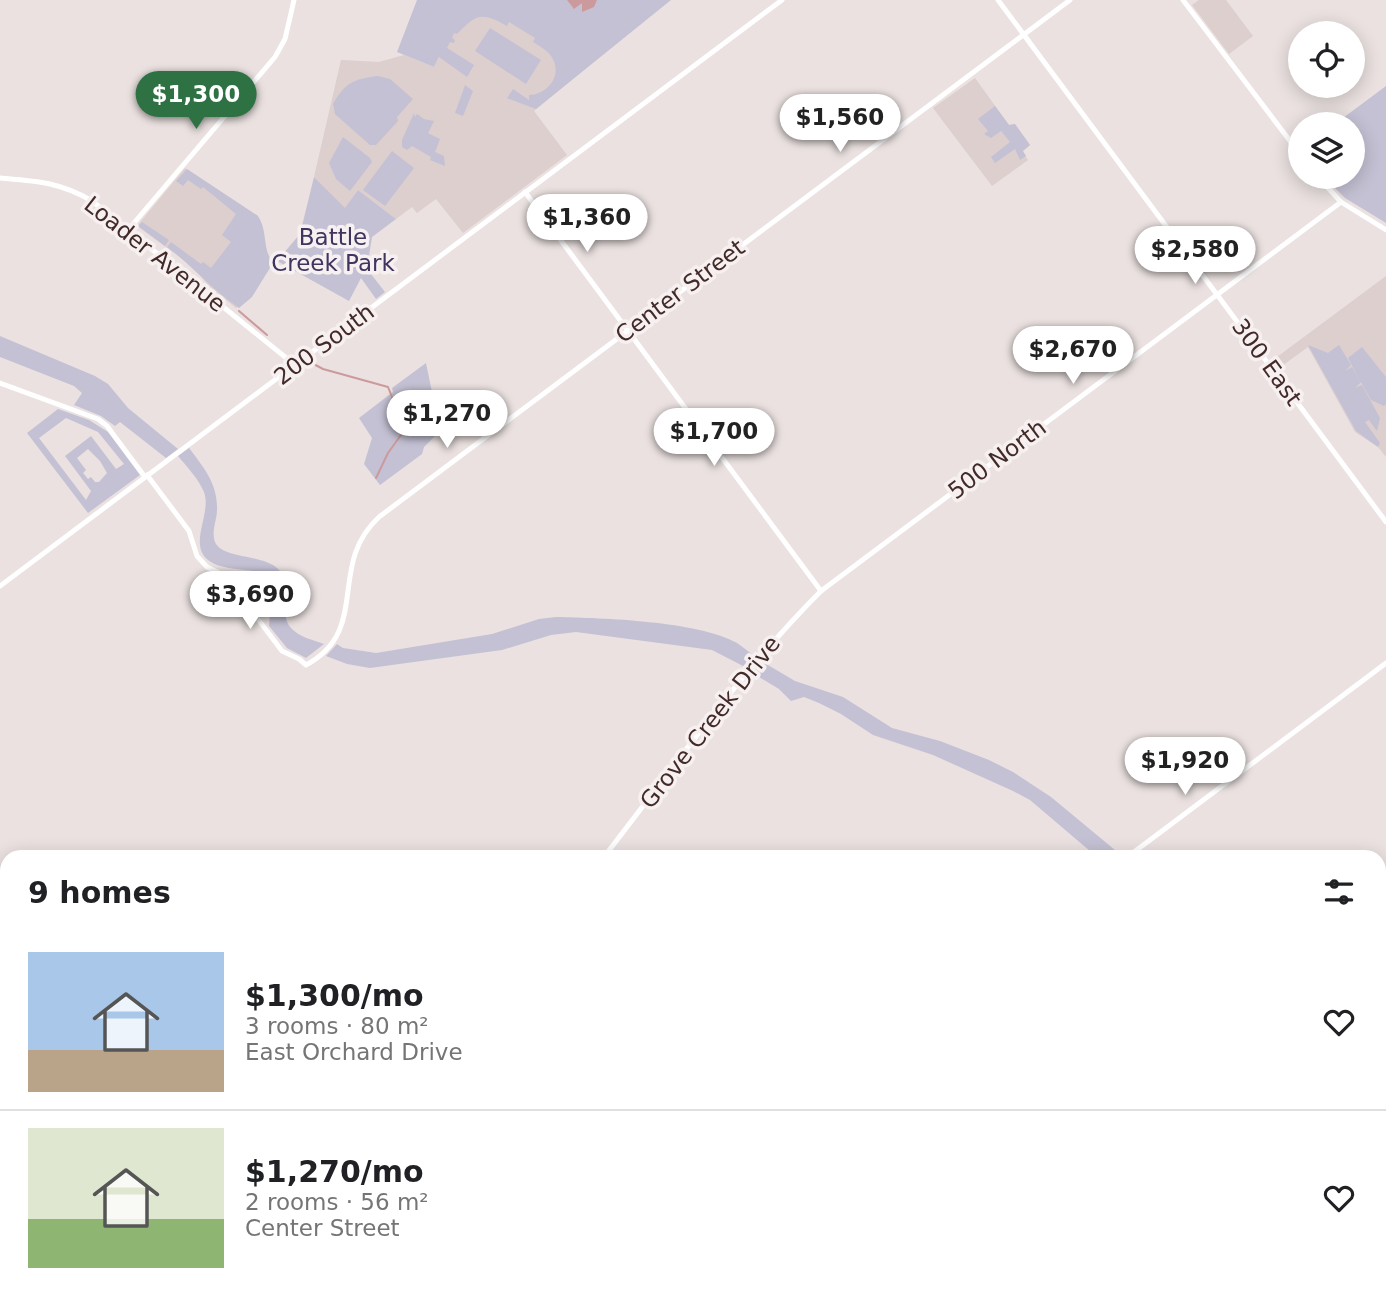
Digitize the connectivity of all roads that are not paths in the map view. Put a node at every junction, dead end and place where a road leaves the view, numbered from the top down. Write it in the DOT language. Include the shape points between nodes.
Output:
graph roads {
  1 [pos="294,0"];
  2 [pos="998,0"];
  3 [pos="1070,0"];
  4 [pos="1184,0"];
  5 [pos="778,1"];
  6 [pos="1024,35"];
  7 [pos="1288,138"];
  8 [pos="0,178"];
  9 [pos="1329,189"];
  10 [pos="525,192"];
  11 [pos="1341,202"];
  12 [pos="128,230"];
  13 [pos="1386,230"];
  14 [pos="1217,293"];
  15 [pos="628,331"];
  16 [pos="295,365"];
  17 [pos="0,383"];
  18 [pos="146,476"];
  19 [pos="1386,522"];
  20 [pos="0,586"];
  21 [pos="821,591"];
  22 [pos="1386,663"];
  23 [pos="609,850"];
  24 [pos="1137,850"];
  1 -- 12 [label="street" via="283,45 261,76"];
  2 -- 6 [label="street, 300 East"];
  3 -- 6 [label="street, Center Street"];
  4 -- 7 [label="street"];
  5 -- 10 [label="street, 200 South"];
  6 -- 14 [label="street, 300 East"];
  6 -- 15 [label="street, Center Street"];
  8 -- 12 [label="street, Loader Avenue" via="45,181 72,190"];
  9 -- 11 [label="street"];
  10 -- 15 [label="street"];
  10 -- 16 [label="street, 200 South"];
  11 -- 13 [label="street"];
  11 -- 14 [label="street, 500 North"];
  12 -- 16 [label="street, Loader Avenue"];
  14 -- 19 [label="street, 300 East"];
  14 -- 21 [label="street, 500 North"];
  15 -- 18 [label="street, Center Street" via="375,521 354,554 345,618 334,642 306,665 278,646 233,586 197,556 189,531"];
  15 -- 21 [label="street"];
  16 -- 18 [label="street, 200 South"];
  17 -- 18 [label="street" via="98,419"];
  18 -- 20 [label="street, 200 South"];
  21 -- 23 [label="street, Grove Creek Drive" via="753,665"];
  22 -- 24 [label="street"];
}
